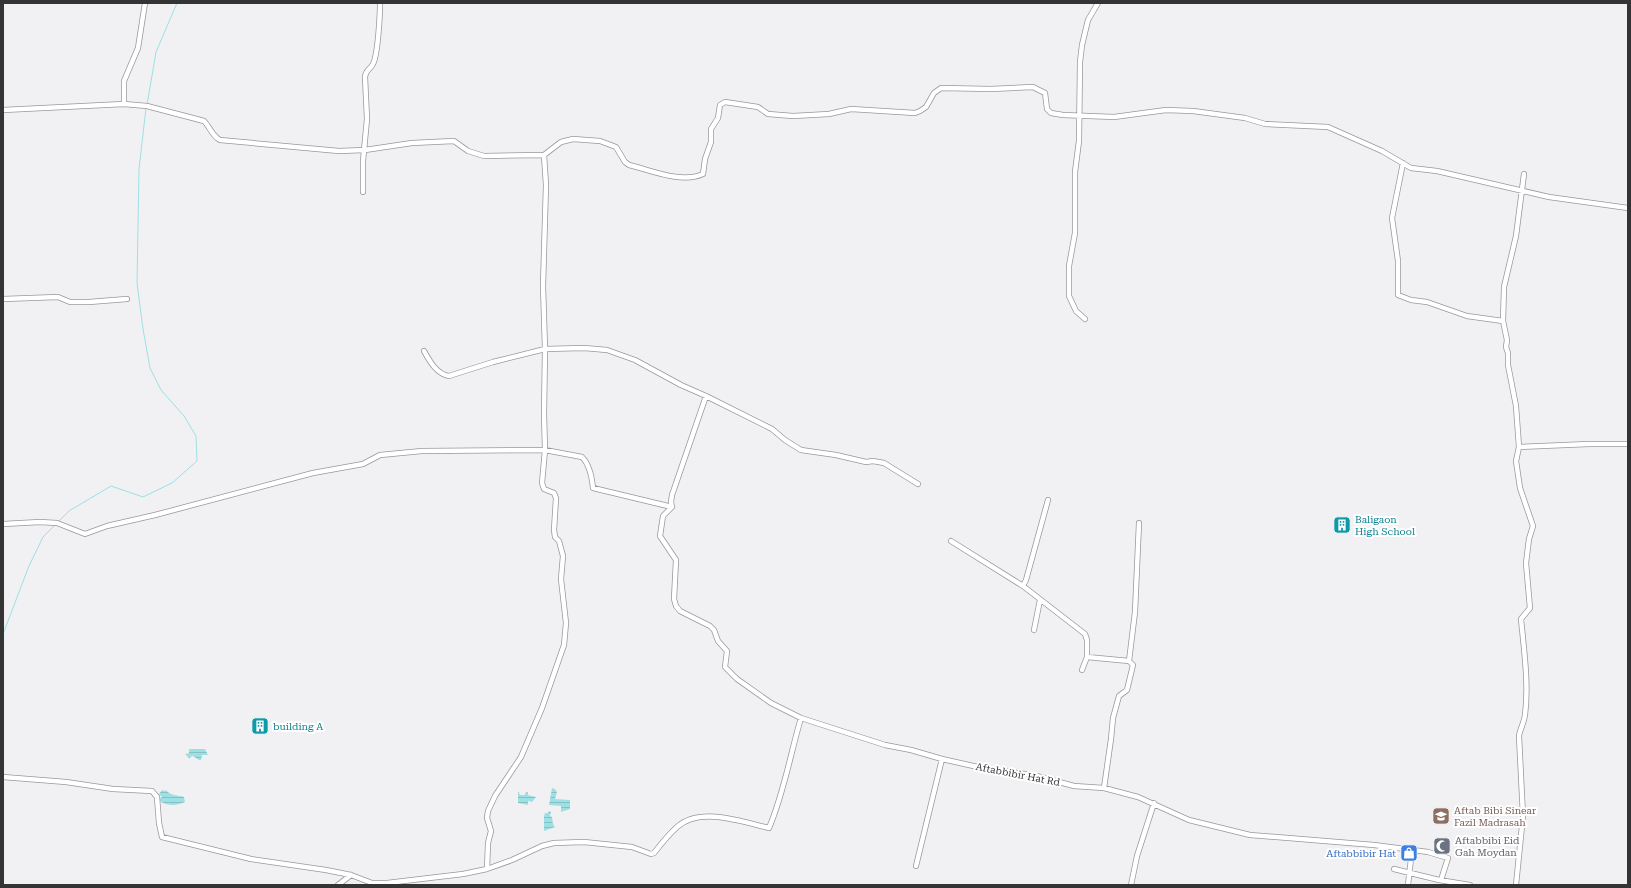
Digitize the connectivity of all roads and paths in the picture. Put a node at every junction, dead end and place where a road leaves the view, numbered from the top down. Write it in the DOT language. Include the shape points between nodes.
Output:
graph roads {
  1 [pos="145,3"];
  2 [pos="380,3"];
  3 [pos="1098,3"];
  4 [pos="124,104"];
  5 [pos="3,110"];
  6 [pos="1079,117"];
  7 [pos="365,150"];
  8 [pos="544,155"];
  9 [pos="1403,163"];
  10 [pos="1524,174"];
  11 [pos="363,192"];
  12 [pos="1628,208"];
  13 [pos="3,299"];
  14 [pos="126,300"];
  15 [pos="1085,319"];
  16 [pos="1503,321"];
  17 [pos="545,349"];
  18 [pos="424,351"];
  19 [pos="706,396"];
  20 [pos="1628,444"];
  21 [pos="1519,447"];
  22 [pos="545,450"];
  23 [pos="918,484"];
  24 [pos="1048,500"];
  25 [pos="672,507"];
  26 [pos="3,524"];
  27 [pos="1139,524"];
  28 [pos="951,541"];
  29 [pos="1023,586"];
  30 [pos="1040,600"];
  31 [pos="1034,630"];
  32 [pos="1087,657"];
  33 [pos="1129,661"];
  34 [pos="1082,670"];
  35 [pos="801,718"];
  36 [pos="942,759"];
  37 [pos="3,777"];
  38 [pos="1104,788"];
  39 [pos="1154,803"];
  40 [pos="1412,850"];
  41 [pos="916,866"];
  42 [pos="487,869"];
  43 [pos="1394,869"];
  44 [pos="1410,873"];
  45 [pos="351,875"];
  46 [pos="1441,880"];
  47 [pos="338,885"];
  48 [pos="1131,885"];
  49 [pos="1408,885"];
  50 [pos="1470,885"];
  51 [pos="1516,885"];
  1 -- 4 [label="street" via="138,48 124,81"];
  2 -- 7 [label="street" via="373,63 366,71 365,77"];
  3 -- 6 [label="street" via="1088,20 1082,45"];
  4 -- 5 [label="street"];
  4 -- 7 [label="street" via="146,106 204,122 215,138 220,140 339,151"];
  6 -- 8 [label="street" via="1048,112 1045,93 1032,87 941,88 934,93 926,107 915,113 851,109 829,114 793,116 768,114 758,107 724,102 720,105 718,118 711,129 705,169 700,175 674,176 629,165 616,147 600,141 573,139 561,142"];
  6 -- 9 [label="street" via="1114,117 1166,110 1193,111 1245,118 1265,124 1328,127 1369,144"];
  6 -- 15 [label="street" via="1080,141 1075,172 1075,233 1069,266 1069,296 1076,311"];
  7 -- 8 [label="street" via="412,143 454,141 468,152 484,156"];
  7 -- 11 [label="street"];
  8 -- 17 [label="street"];
  9 -- 12 [label="street" via="1411,168 1437,171 1549,197"];
  9 -- 16 [label="street" via="1392,218 1398,261 1398,294 1467,316"];
  10 -- 16 [label="street" via="1516,236 1504,287"];
  13 -- 14 [label="street" via="58,297 70,302"];
  16 -- 21 [label="street" via="1516,406"];
  17 -- 18 [label="street" via="449,376 442,375 429,362"];
  17 -- 19 [label="street" via="584,348 616,353"];
  17 -- 22 [label="street"];
  19 -- 23 [label="street" via="772,429 801,450 884,463"];
  19 -- 25 [label="street" via="672,495"];
  20 -- 21 [label="street"];
  21 -- 51 [label="street" via="1516,461 1520,488 1533,526 1526,563 1530,608 1521,619 1526,671 1526,715 1519,736 1523,816"];
  22 -- 25 [label="street" via="582,457 592,476 593,488"];
  22 -- 26 [label="street" via="422,451 380,455 363,464 313,473 107,526 85,534 57,523"];
  22 -- 42 [label="street" via="542,483 544,489 555,495 554,534 563,556 561,580 566,623 564,645 542,708 521,757 488,811 491,831"];
  24 -- 29 [label="street"];
  25 -- 35 [label="street, Aftabbibir Hat Rd" via="664,516 660,536 675,558 676,606 680,611 714,630 718,641 727,651 725,667 737,679 771,703"];
  27 -- 33 [label="street" via="1135,612"];
  28 -- 29 [label="street"];
  29 -- 30 [label="street"];
  30 -- 31 [label="street"];
  30 -- 32 [label="street" via="1085,634"];
  32 -- 33 [label="street"];
  32 -- 34 [label="street"];
  33 -- 38 [label="street" via="1133,665 1128,690 1119,696 1112,718"];
  35 -- 36 [label="street, Aftabbibir Hat Rd" via="885,745"];
  35 -- 42 [label="street" via="769,828 718,816 694,818 678,826 651,854 632,847 584,842 554,843"];
  36 -- 38 [label="street, Aftabbibir Hat Rd" via="1032,775 1074,786"];
  36 -- 41 [label="street"];
  37 -- 45 [label="street" via="152,791 157,798 162,837 250,859"];
  38 -- 39 [label="street, Aftabbibir Hat Rd"];
  39 -- 40 [label="street, Aftabbibir Hat Rd" via="1189,820 1250,835"];
  39 -- 48 [label="street" via="1137,856"];
  40 -- 44 [label="street"];
  40 -- 46 [label="street, Aftabbibir Hat Rd" via="1448,858"];
  42 -- 45 [label="street" via="387,883 372,883"];
  43 -- 44 [label="street"];
  44 -- 46 [label="street"];
  44 -- 49 [label="street"];
  45 -- 47 [label="street"];
  46 -- 50 [label="street"];
}
